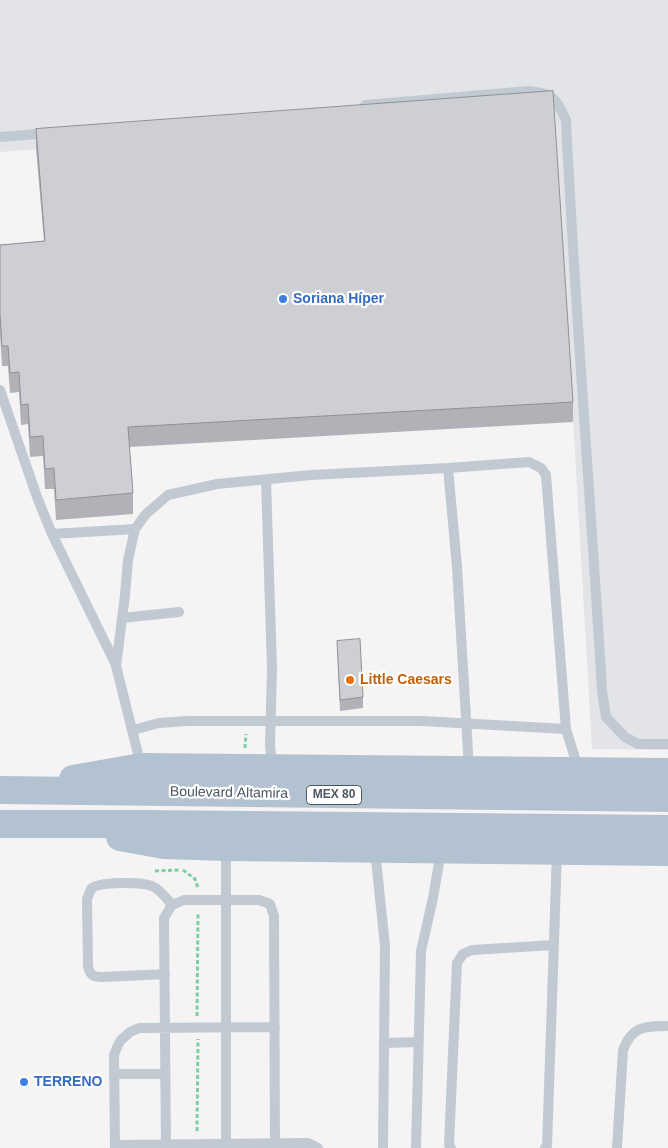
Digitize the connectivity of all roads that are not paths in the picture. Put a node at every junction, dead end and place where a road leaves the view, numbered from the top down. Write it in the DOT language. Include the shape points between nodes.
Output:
graph roads {
  1 [pos="352,106"];
  2 [pos="59,132"];
  3 [pos="0,137"];
  4 [pos="0,390"];
  5 [pos="448,468"];
  6 [pos="266,480"];
  7 [pos="135,529"];
  8 [pos="52,534"];
  9 [pos="180,612"];
  10 [pos="122,618"];
  11 [pos="116,666"];
  12 [pos="271,721"];
  13 [pos="465,723"];
  14 [pos="566,729"];
  15 [pos="133,730"];
  16 [pos="668,744"];
  17 [pos="141,767"];
  18 [pos="272,768"];
  19 [pos="469,770"];
  20 [pos="580,772"];
  21 [pos="668,772"];
  22 [pos="7,790"];
  23 [pos="668,798"];
  24 [pos="0,824"];
  25 [pos="50,824"];
  26 [pos="668,829"];
  27 [pos="226,847"];
  28 [pos="375,848"];
  29 [pos="441,849"];
  30 [pos="557,851"];
  31 [pos="668,852"];
  32 [pos="226,900"];
  33 [pos="172,905"];
  34 [pos="554,945"];
  35 [pos="165,974"];
  36 [pos="668,1026"];
  37 [pos="165,1027"];
  38 [pos="226,1027"];
  39 [pos="275,1027"];
  40 [pos="419,1042"];
  41 [pos="384,1043"];
  42 [pos="114,1074"];
  43 [pos="165,1074"];
  44 [pos="166,1146"];
  45 [pos="226,1146"];
  46 [pos="275,1146"];
  47 [pos="115,1147"];
  48 [pos="318,1148"];
  49 [pos="382,1148"];
  50 [pos="416,1148"];
  51 [pos="451,1148"];
  52 [pos="545,1148"];
  53 [pos="617,1148"];
  1 -- 16 [label="lane" via="529,90 546,93 558,102 566,120 606,717 625,737 638,744"];
  2 -- 3 [label="lane"];
  4 -- 8 [label="lane"];
  5 -- 6 [label="lane"];
  5 -- 13 [label="lane"];
  5 -- 14 [label="lane" via="529,462 541,468 546,475"];
  6 -- 7 [label="lane" via="217,484 168,495 146,514"];
  6 -- 12 [label="lane"];
  7 -- 8 [label="lane"];
  7 -- 10 [label="lane"];
  8 -- 11 [label="lane"];
  9 -- 10 [label="lane"];
  10 -- 11 [label="lane"];
  11 -- 15 [label="lane"];
  12 -- 13 [label="lane" via="422,720"];
  12 -- 15 [label="lane" via="159,723"];
  12 -- 18 [label="lane"];
  13 -- 14 [label="lane"];
  13 -- 19 [label="lane"];
  14 -- 20 [label="lane"];
  15 -- 17 [label="lane"];
  17 -- 18 [label="main road"];
  17 -- 22 [label="main road"];
  18 -- 19 [label="main road"];
  19 -- 20 [label="main road"];
  20 -- 21 [label="main road"];
  22 -- 23 [label="main road, Boulevard Altamira / MEX 80"];
  24 -- 25 [label="main road"];
  25 -- 26 [label="main road"];
  25 -- 27 [label="main road" via="164,844"];
  27 -- 28 [label="main road"];
  27 -- 32 [label="lane"];
  28 -- 29 [label="main road"];
  28 -- 41 [label="lane" via="384,946"];
  29 -- 30 [label="main road"];
  29 -- 40 [label="lane" via="421,951"];
  30 -- 31 [label="main road"];
  30 -- 34 [label="lane"];
  32 -- 33 [label="lane" via="184,900"];
  32 -- 38 [label="lane"];
  32 -- 39 [label="lane" via="259,900 273,908"];
  33 -- 35 [label="lane" via="164,918"];
  33 -- 35 [label="lane" via="157,888 142,884 98,884 91,889 87,899 89,971 95,977"];
  34 -- 51 [label="lane" via="472,950 459,958 452,1050"];
  34 -- 52 [label="lane"];
  35 -- 37 [label="lane"];
  36 -- 53 [label="lane" via="646,1026 628,1037 623,1050"];
  37 -- 38 [label="lane"];
  37 -- 42 [label="lane" via="139,1028 121,1040 114,1056"];
  37 -- 43 [label="lane"];
  38 -- 39 [label="lane"];
  38 -- 45 [label="lane"];
  39 -- 46 [label="lane"];
  40 -- 41 [label="lane"];
  40 -- 50 [label="lane"];
  41 -- 49 [label="lane"];
  42 -- 43 [label="lane"];
  42 -- 47 [label="lane"];
  43 -- 44 [label="lane"];
  44 -- 45 [label="lane"];
  44 -- 47 [label="lane"];
  45 -- 46 [label="lane"];
  46 -- 48 [label="lane" via="308,1143"];
}
